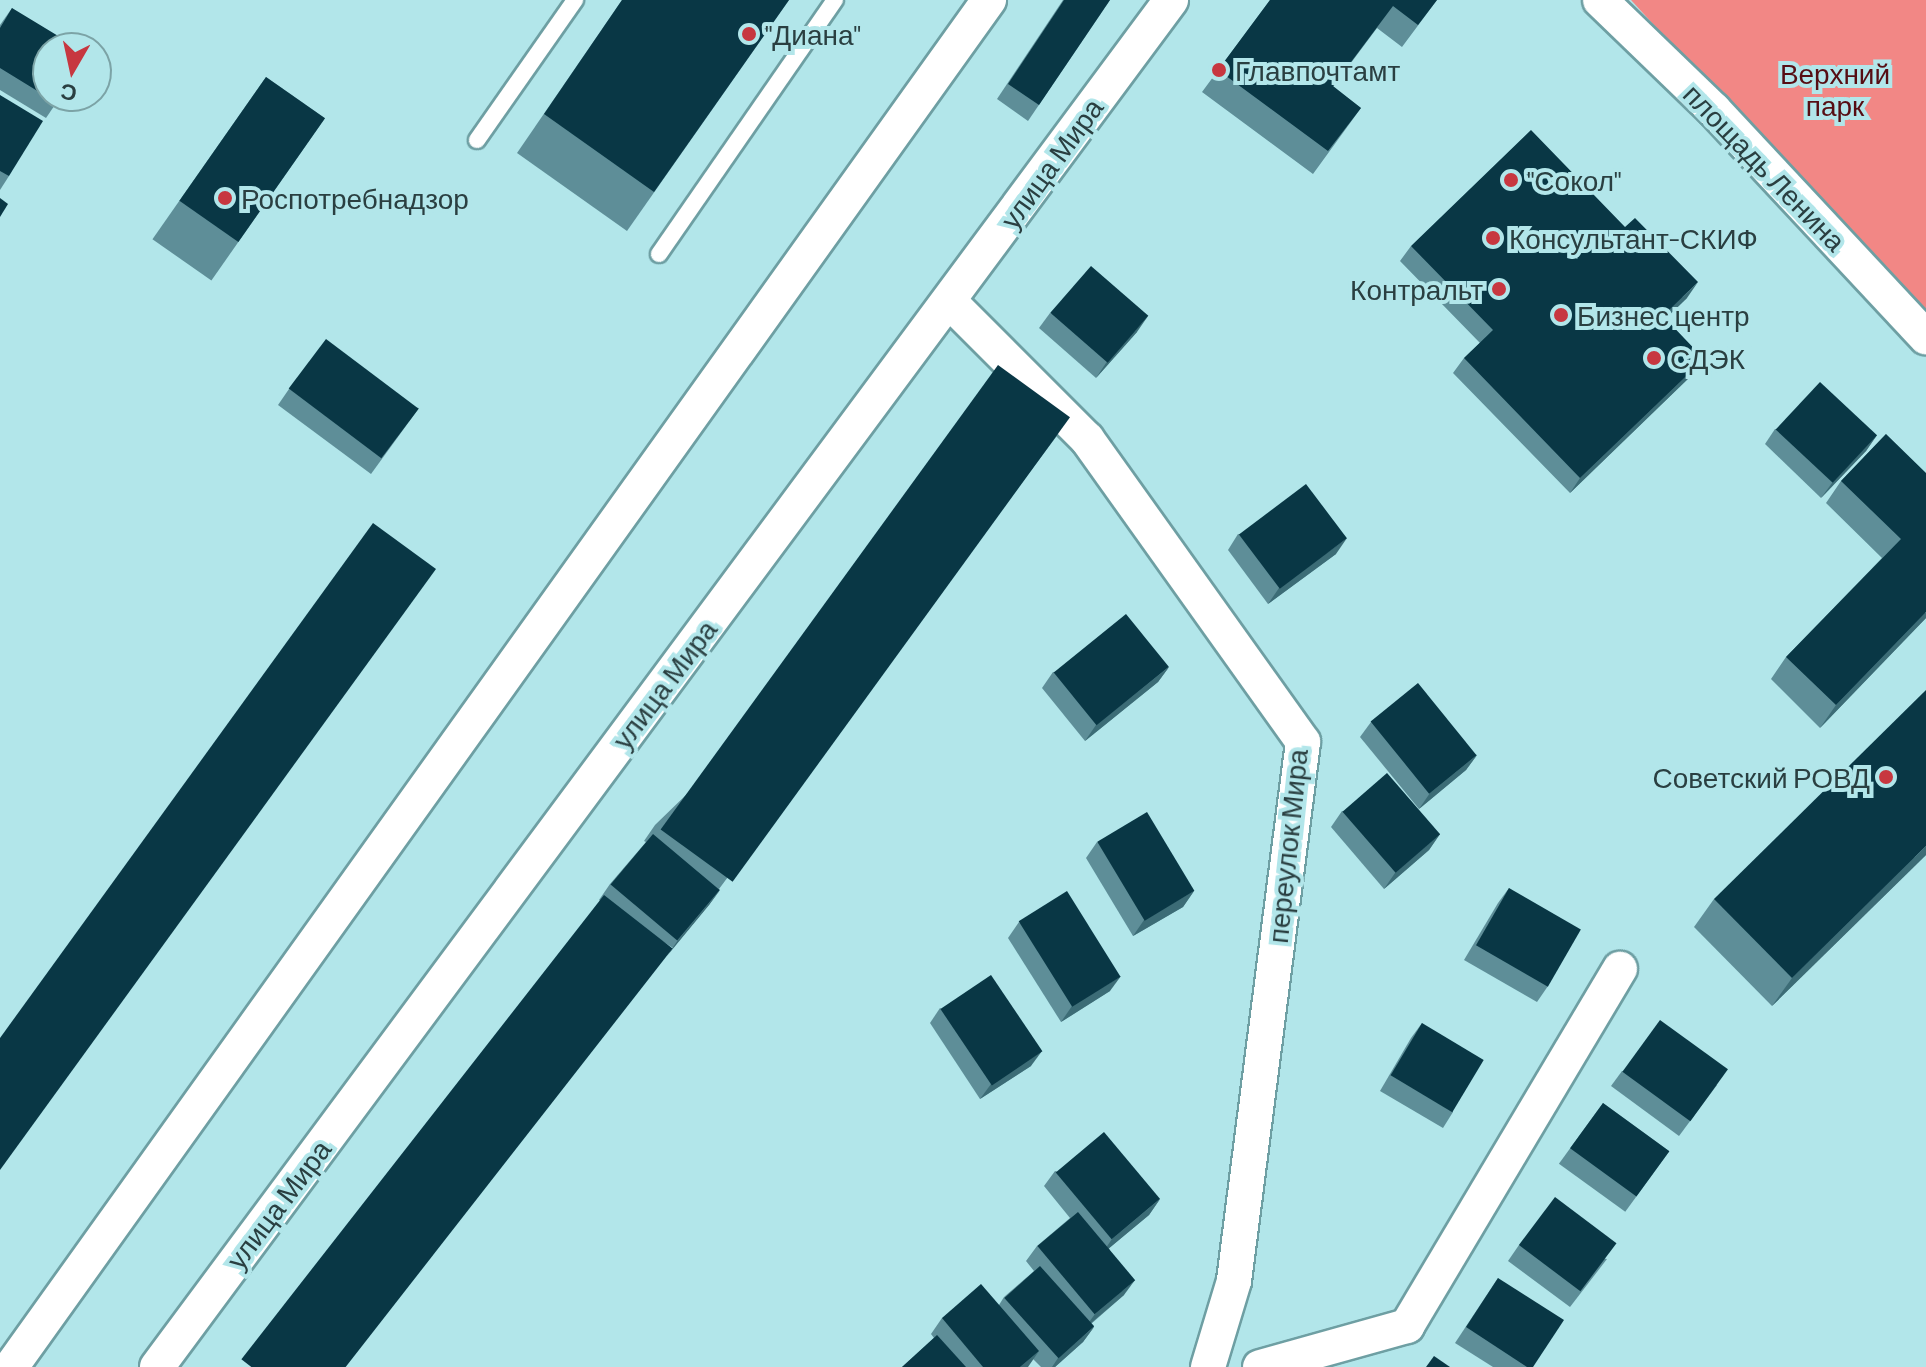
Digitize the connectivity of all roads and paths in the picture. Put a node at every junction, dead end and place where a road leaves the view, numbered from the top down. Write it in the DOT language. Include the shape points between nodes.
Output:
graph roads {
  1 [pos="575,0"];
  2 [pos="835,0"];
  3 [pos="989,0"];
  4 [pos="1171,0"];
  5 [pos="1600,0"];
  6 [pos="477,140"];
  7 [pos="659,254"];
  8 [pos="949,301"];
  9 [pos="1926,337"];
  10 [pos="1620,969"];
  11 [pos="11,1367"];
  12 [pos="157,1367"];
  13 [pos="1208,1367"];
  14 [pos="1260,1367"];
  1 -- 6 [label="lane"];
  2 -- 7 [label="lane"];
  3 -- 11 [label="street"];
  4 -- 8 [label="street, улица Мира"];
  5 -- 9 [label="street, площадь Ленина" via="1714,110"];
  8 -- 12 [label="street, улица Мира"];
  8 -- 13 [label="street, переулок Мира" via="1087,439 1303,742 1234,1281"];
  10 -- 14 [label="street" via="1407,1326"];
}
